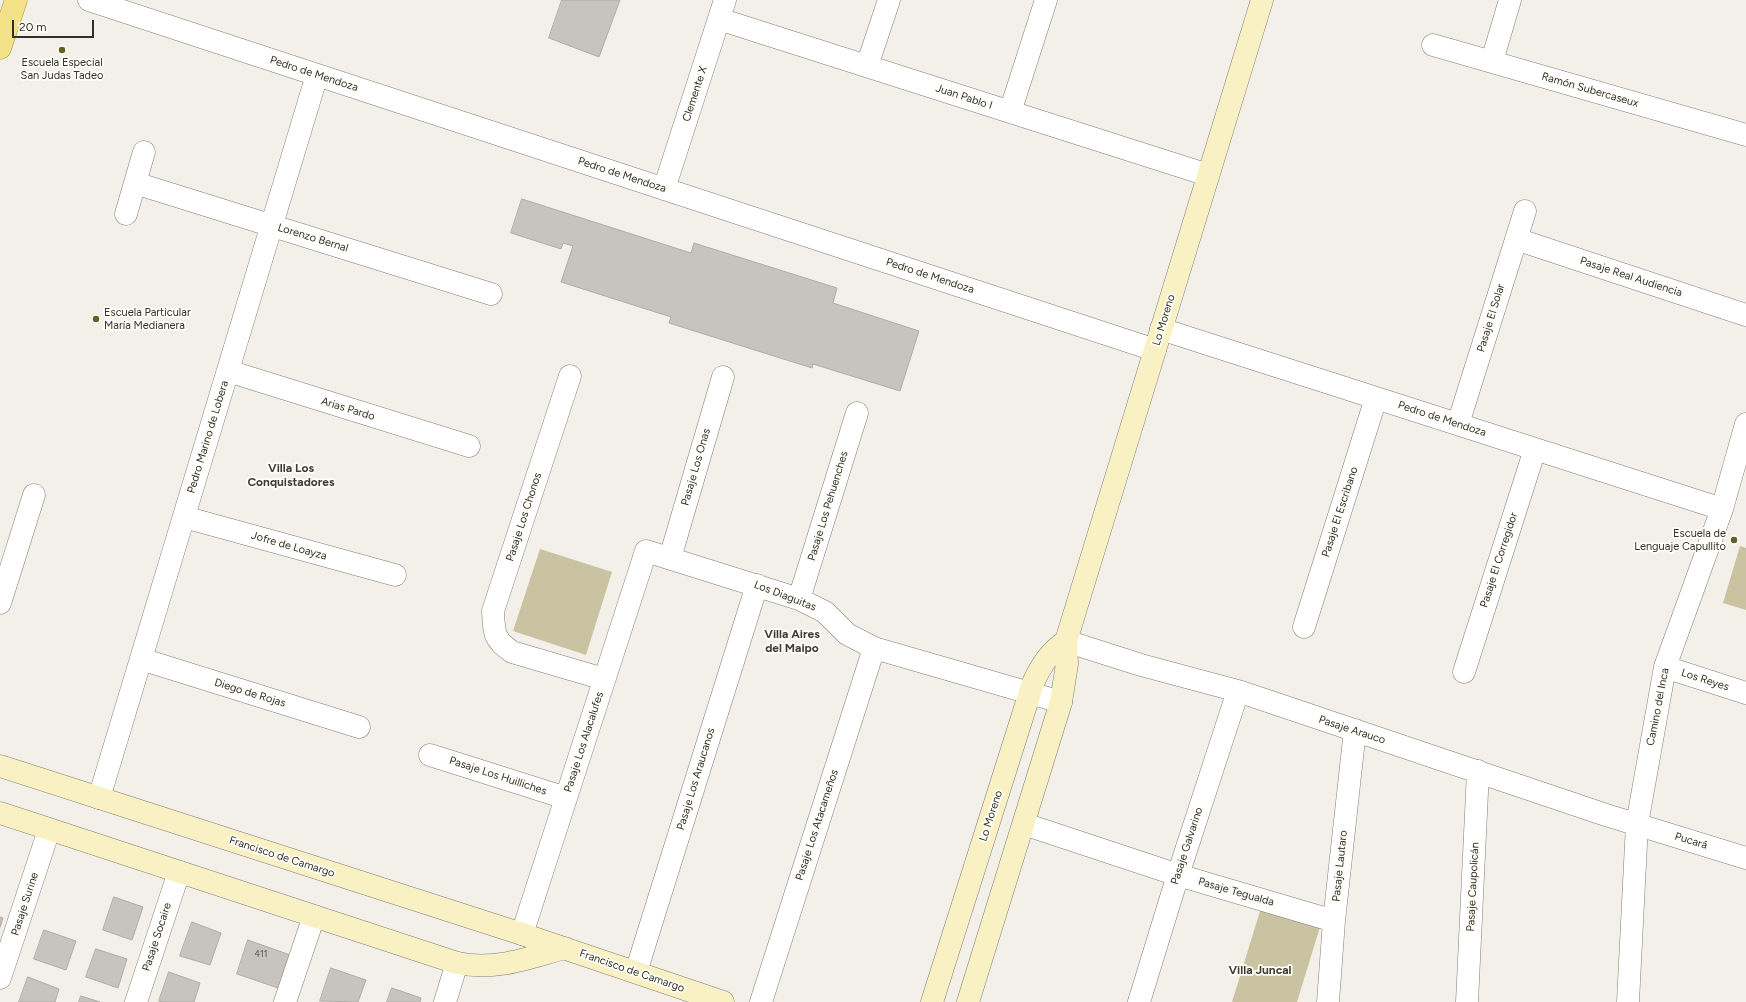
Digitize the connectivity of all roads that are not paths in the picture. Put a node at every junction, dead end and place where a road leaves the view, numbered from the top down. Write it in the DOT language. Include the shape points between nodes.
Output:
graph roads {
  1 [pos="16,0"];
  2 [pos="89,0"];
  3 [pos="889,0"];
  4 [pos="1046,0"];
  5 [pos="1262,0"];
  6 [pos="1510,0"];
  7 [pos="722,9"];
  8 [pos="1433,45"];
  9 [pos="0,48"];
  10 [pos="1492,61"];
  11 [pos="867,66"];
  12 [pos="317,75"];
  13 [pos="1010,112"];
  14 [pos="1746,135"];
  15 [pos="144,152"];
  16 [pos="1208,175"];
  17 [pos="135,182"];
  18 [pos="664,189"];
  19 [pos="1525,211"];
  20 [pos="126,214"];
  21 [pos="272,225"];
  22 [pos="1516,239"];
  23 [pos="491,294"];
  24 [pos="1746,315"];
  25 [pos="1161,329"];
  26 [pos="1155,350"];
  27 [pos="228,371"];
  28 [pos="570,376"];
  29 [pos="723,377"];
  30 [pos="1376,398"];
  31 [pos="857,412"];
  32 [pos="1458,424"];
  33 [pos="1746,424"];
  34 [pos="469,446"];
  35 [pos="1535,449"];
  36 [pos="34,495"];
  37 [pos="1722,509"];
  38 [pos="184,517"];
  39 [pos="646,551"];
  40 [pos="670,558"];
  41 [pos="395,575"];
  42 [pos="757,585"];
  43 [pos="799,599"];
  44 [pos="0,603"];
  45 [pos="1304,627"];
  46 [pos="1066,641"];
  47 [pos="874,648"];
  48 [pos="141,659"];
  49 [pos="1665,667"];
  50 [pos="1464,672"];
  51 [pos="604,679"];
  52 [pos="1238,691"];
  53 [pos="1030,693"];
  54 [pos="1746,693"];
  55 [pos="1061,702"];
  56 [pos="359,727"];
  57 [pos="1355,730"];
  58 [pos="430,755"];
  59 [pos="0,766"];
  60 [pos="1478,771"];
  61 [pos="99,798"];
  62 [pos="566,798"];
  63 [pos="0,813"];
  64 [pos="1024,824"];
  65 [pos="1637,824"];
  66 [pos="49,830"];
  67 [pos="1746,858"];
  68 [pos="179,872"];
  69 [pos="1178,875"];
  70 [pos="314,916"];
  71 [pos="1334,921"];
  72 [pos="522,934"];
  73 [pos="565,948"];
  74 [pos="458,963"];
  75 [pos="636,972"];
  76 [pos="0,978"];
  77 [pos="136,1002"];
  78 [pos="285,1002"];
  79 [pos="445,1002"];
  80 [pos="723,1002"];
  81 [pos="761,1002"];
  82 [pos="932,1002"];
  83 [pos="968,1002"];
  84 [pos="1139,1002"];
  85 [pos="1328,1002"];
  86 [pos="1467,1002"];
  87 [pos="1628,1002"];
  1 -- 9 [label="main road"];
  2 -- 12 [label="street, Pedro de Mendoza"];
  3 -- 11 [label="street"];
  4 -- 13 [label="street"];
  5 -- 16 [label="street, Lo Moreno"];
  6 -- 10 [label="street"];
  7 -- 11 [label="street, Juan Pablo I"];
  7 -- 18 [label="street, Clemente X"];
  8 -- 10 [label="street, Ramón Subercaseux"];
  10 -- 14 [label="street, Ramón Subercaseux"];
  11 -- 13 [label="street, Juan Pablo I"];
  12 -- 18 [label="street, Pedro de Mendoza"];
  12 -- 21 [label="street, Pedro Marino de Lobera"];
  13 -- 16 [label="street, Juan Pablo I"];
  15 -- 17 [label="street"];
  16 -- 25 [label="street, Lo Moreno"];
  17 -- 20 [label="street"];
  17 -- 21 [label="street, Lorenzo Bernal"];
  18 -- 26 [label="street, Pedro de Mendoza"];
  19 -- 22 [label="street, Pasaje El Solar"];
  21 -- 23 [label="street, Lorenzo Bernal"];
  21 -- 27 [label="street, Pedro Marino de Lobera"];
  22 -- 24 [label="street, Pasaje Real Audiencia"];
  22 -- 32 [label="street, Pasaje El Solar"];
  25 -- 26 [label="street, Lo Moreno"];
  25 -- 30 [label="street, Pedro de Mendoza"];
  26 -- 46 [label="street, Lo Moreno"];
  27 -- 34 [label="street, Arias Pardo"];
  27 -- 38 [label="street, Pedro Marino de Lobera"];
  28 -- 51 [label="street, Pasaje Los Chonos" via="493,610 494,630 500,644 512,652"];
  29 -- 40 [label="street, Pasaje Los Onas"];
  30 -- 32 [label="street, Pedro de Mendoza"];
  30 -- 45 [label="street, Pasaje El Escribano"];
  31 -- 43 [label="street, Pasaje Los Pehuenches"];
  32 -- 35 [label="street, Pedro de Mendoza"];
  33 -- 37 [label="street, Camino del Inca"];
  35 -- 37 [label="street, Pedro de Mendoza"];
  35 -- 50 [label="street, Pasaje El Corregidor"];
  36 -- 44 [label="street"];
  37 -- 49 [label="street, Camino del Inca"];
  38 -- 41 [label="street, Jofre de Loayza"];
  38 -- 48 [label="street, Pedro Marino de Lobera"];
  39 -- 40 [label="street, Los Diaguitas"];
  39 -- 51 [label="street, Pasaje Los Alacalufes"];
  40 -- 42 [label="street, Los Diaguitas"];
  42 -- 43 [label="street, Los Diaguitas"];
  42 -- 75 [label="street, Pasaje Los Araucanos"];
  43 -- 47 [label="street, Los Diaguitas" via="825,612 848,634"];
  46 -- 52 [label="street, Pasaje Arauco" via="1141,665"];
  46 -- 53 [label="street, Lo Moreno" via="1046,658"];
  46 -- 55 [label="street, Lo Moreno" via="1067,664"];
  47 -- 53 [label="street, Los Diaguitas"];
  47 -- 81 [label="street, Pasaje Los Atacameños"];
  48 -- 56 [label="street, Diego de Rojas"];
  48 -- 61 [label="street, Pedro Marino de Lobera"];
  49 -- 54 [label="street, Los Reyes"];
  49 -- 65 [label="street, Camino del Inca"];
  51 -- 62 [label="street, Pasaje Los Alacalufes"];
  52 -- 57 [label="street, Pasaje Arauco"];
  52 -- 69 [label="street, Pasaje Galvarino"];
  53 -- 55 [label="street, Los Diaguitas"];
  53 -- 82 [label="street, Lo Moreno"];
  55 -- 64 [label="street, Lo Moreno"];
  57 -- 60 [label="street, Pasaje Arauco"];
  57 -- 71 [label="street, Pasaje Lautaro"];
  58 -- 62 [label="street, Pasaje Los Huilliches"];
  59 -- 61 [label="street, Francisco de Camargo"];
  60 -- 65 [label="street, Pasaje Arauco"];
  60 -- 86 [label="street, Pasaje Caupolicán"];
  61 -- 72 [label="street, Francisco de Camargo"];
  62 -- 72 [label="street, Pasaje Los Alacalufes"];
  63 -- 66 [label="street, Francisco de Camargo"];
  64 -- 69 [label="street, Pasaje Tegualda"];
  64 -- 83 [label="street, Lo Moreno"];
  65 -- 67 [label="street, Pucará"];
  65 -- 87 [label="street, Camino del Inca"];
  66 -- 68 [label="street, Francisco de Camargo"];
  66 -- 76 [label="street, Pasaje Surine"];
  68 -- 70 [label="street, Francisco de Camargo"];
  68 -- 77 [label="street, Pasaje Socaire"];
  69 -- 71 [label="street, Pasaje Tegualda"];
  69 -- 84 [label="street, Pasaje Galvarino"];
  70 -- 74 [label="street, Francisco de Camargo"];
  70 -- 78 [label="street"];
  71 -- 85 [label="street, Pasaje Lautaro"];
  72 -- 73 [label="street, Francisco de Camargo"];
  73 -- 74 [label="street, Francisco de Camargo" via="501,965 474,966"];
  73 -- 75 [label="street, Francisco de Camargo"];
  74 -- 79 [label="street"];
  75 -- 80 [label="street, Francisco de Camargo"];
}
